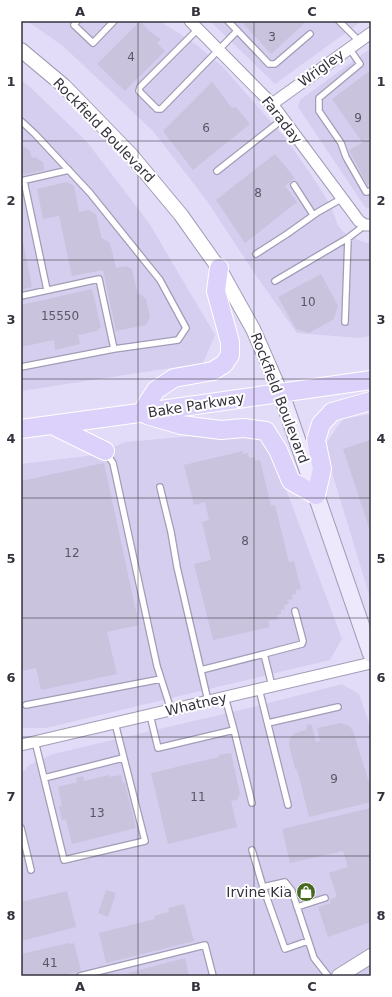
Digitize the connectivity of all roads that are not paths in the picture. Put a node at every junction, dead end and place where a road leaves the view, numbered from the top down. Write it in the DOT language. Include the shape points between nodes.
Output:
graph roads {
  1 [pos="77,21"];
  2 [pos="114,21"];
  3 [pos="228,21"];
  4 [pos="339,21"];
  5 [pos="194,25"];
  6 [pos="237,31"];
  7 [pos="371,32"];
  8 [pos="310,34"];
  9 [pos="358,42"];
  10 [pos="349,48"];
  11 [pos="21,50"];
  12 [pos="219,50"];
  13 [pos="272,104"];
  14 [pos="283,118"];
  15 [pos="21,121"];
  16 [pos="69,170"];
  17 [pos="217,171"];
  18 [pos="23,181"];
  19 [pos="294,185"];
  20 [pos="371,191"];
  21 [pos="342,199"];
  22 [pos="314,214"];
  23 [pos="368,225"];
  24 [pos="348,238"];
  25 [pos="256,254"];
  26 [pos="219,268"];
  27 [pos="275,282"];
  28 [pos="47,290"];
  29 [pos="21,296"];
  30 [pos="345,322"];
  31 [pos="114,348"];
  32 [pos="21,367"];
  33 [pos="371,380"];
  34 [pos="281,393"];
  35 [pos="371,401"];
  36 [pos="141,413"];
  37 [pos="54,426"];
  38 [pos="21,429"];
  39 [pos="105,451"];
  40 [pos="160,487"];
  41 [pos="316,495"];
  42 [pos="295,610"];
  43 [pos="264,654"];
  44 [pos="371,654"];
  45 [pos="371,663"];
  46 [pos="201,670"];
  47 [pos="161,679"];
  48 [pos="272,686"];
  49 [pos="259,689"];
  50 [pos="225,697"];
  51 [pos="208,701"];
  52 [pos="26,706"];
  53 [pos="338,707"];
  54 [pos="171,710"];
  55 [pos="150,715"];
  56 [pos="115,723"];
  57 [pos="268,723"];
  58 [pos="234,730"];
  59 [pos="35,741"];
  60 [pos="21,745"];
  61 [pos="123,758"];
  62 [pos="44,778"];
  63 [pos="252,803"];
  64 [pos="288,805"];
  65 [pos="21,828"];
  66 [pos="252,850"];
  67 [pos="31,870"];
  68 [pos="263,887"];
  69 [pos="325,898"];
  70 [pos="297,907"];
  71 [pos="308,941"];
  72 [pos="371,956"];
  73 [pos="80,976"];
  74 [pos="213,976"];
  75 [pos="328,976"];
  76 [pos="339,976"];
  1 -- 2 [label="lane" via="74,25 93,43"];
  3 -- 6 [label="lane"];
  4 -- 9 [label="lane"];
  5 -- 12 [label="street, Faraday"];
  5 -- 12 [label="lane" via="140,87 139,91 157,109 161,109"];
  6 -- 8 [label="lane" via="269,64 275,64"];
  6 -- 12 [label="lane"];
  7 -- 9 [label="street, Wrigley"];
  9 -- 10 [label="street, Wrigley"];
  10 -- 13 [label="street, Wrigley"];
  10 -- 20 [label="lane" via="360,64 319,98 319,111 341,143 366,192"];
  11 -- 26 [label="street, Rockfield Boulevard" via="64,86 131,155 181,215"];
  12 -- 13 [label="street, Faraday"];
  13 -- 14 [label="street, Faraday"];
  14 -- 17 [label="lane"];
  14 -- 21 [label="street, Faraday"];
  15 -- 16 [label="lane"];
  16 -- 18 [label="lane"];
  16 -- 31 [label="lane" via="160,280 186,328 178,340"];
  18 -- 28 [label="lane"];
  19 -- 22 [label="lane"];
  21 -- 22 [label="lane"];
  21 -- 23 [label="street, Faraday" via="358,222"];
  22 -- 25 [label="lane"];
  23 -- 24 [label="lane"];
  24 -- 27 [label="lane"];
  24 -- 30 [label="lane"];
  26 -- 34 [label="street, Rockfield Boulevard" via="253,329"];
  26 -- 36 [label="main road" via="216,291 230,342 230,354 224,364 213,372 174,378 156,390"];
  28 -- 29 [label="lane"];
  28 -- 31 [label="lane" via="99,279"];
  31 -- 32 [label="lane"];
  33 -- 34 [label="main road, Bake Parkway"];
  34 -- 36 [label="main road, Bake Parkway"];
  34 -- 41 [label="main road, Rockfield Boulevard"];
  35 -- 41 [label="main road" via="332,412 320,424 316,440 322,469"];
  36 -- 37 [label="main road, Bake Parkway"];
  36 -- 41 [label="main road" via="181,425 221,430 244,428 266,432 278,450 291,481"];
  37 -- 38 [label="main road, Bake Parkway"];
  37 -- 39 [label="main road"];
  39 -- 47 [label="lane" via="113,463"];
  40 -- 46 [label="lane"];
  41 -- 44 [label="main road, Rockfield Boulevard"];
  42 -- 43 [label="lane" via="302,644"];
  43 -- 46 [label="lane"];
  43 -- 48 [label="lane"];
  45 -- 48 [label="street, Whatney"];
  46 -- 51 [label="lane"];
  47 -- 52 [label="lane"];
  47 -- 54 [label="lane"];
  48 -- 49 [label="street, Whatney"];
  49 -- 50 [label="street, Whatney"];
  49 -- 57 [label="lane"];
  50 -- 51 [label="street, Whatney"];
  50 -- 58 [label="lane"];
  51 -- 54 [label="street, Whatney"];
  53 -- 57 [label="lane"];
  54 -- 55 [label="street, Whatney"];
  55 -- 56 [label="street, Whatney"];
  55 -- 58 [label="lane" via="158,748"];
  56 -- 59 [label="street, Whatney"];
  56 -- 61 [label="lane"];
  57 -- 64 [label="lane"];
  58 -- 63 [label="lane"];
  59 -- 60 [label="street, Whatney"];
  59 -- 62 [label="lane"];
  61 -- 62 [label="lane"];
  61 -- 62 [label="lane" via="145,841 64,860"];
  65 -- 67 [label="lane"];
  66 -- 68 [label="lane"];
  68 -- 70 [label="lane" via="285,882 292,891"];
  68 -- 71 [label="lane" via="285,949"];
  69 -- 70 [label="lane"];
  70 -- 71 [label="lane"];
  71 -- 75 [label="lane" via="314,958"];
  72 -- 76 [label="street"];
  73 -- 74 [label="lane" via="205,945"];
}
